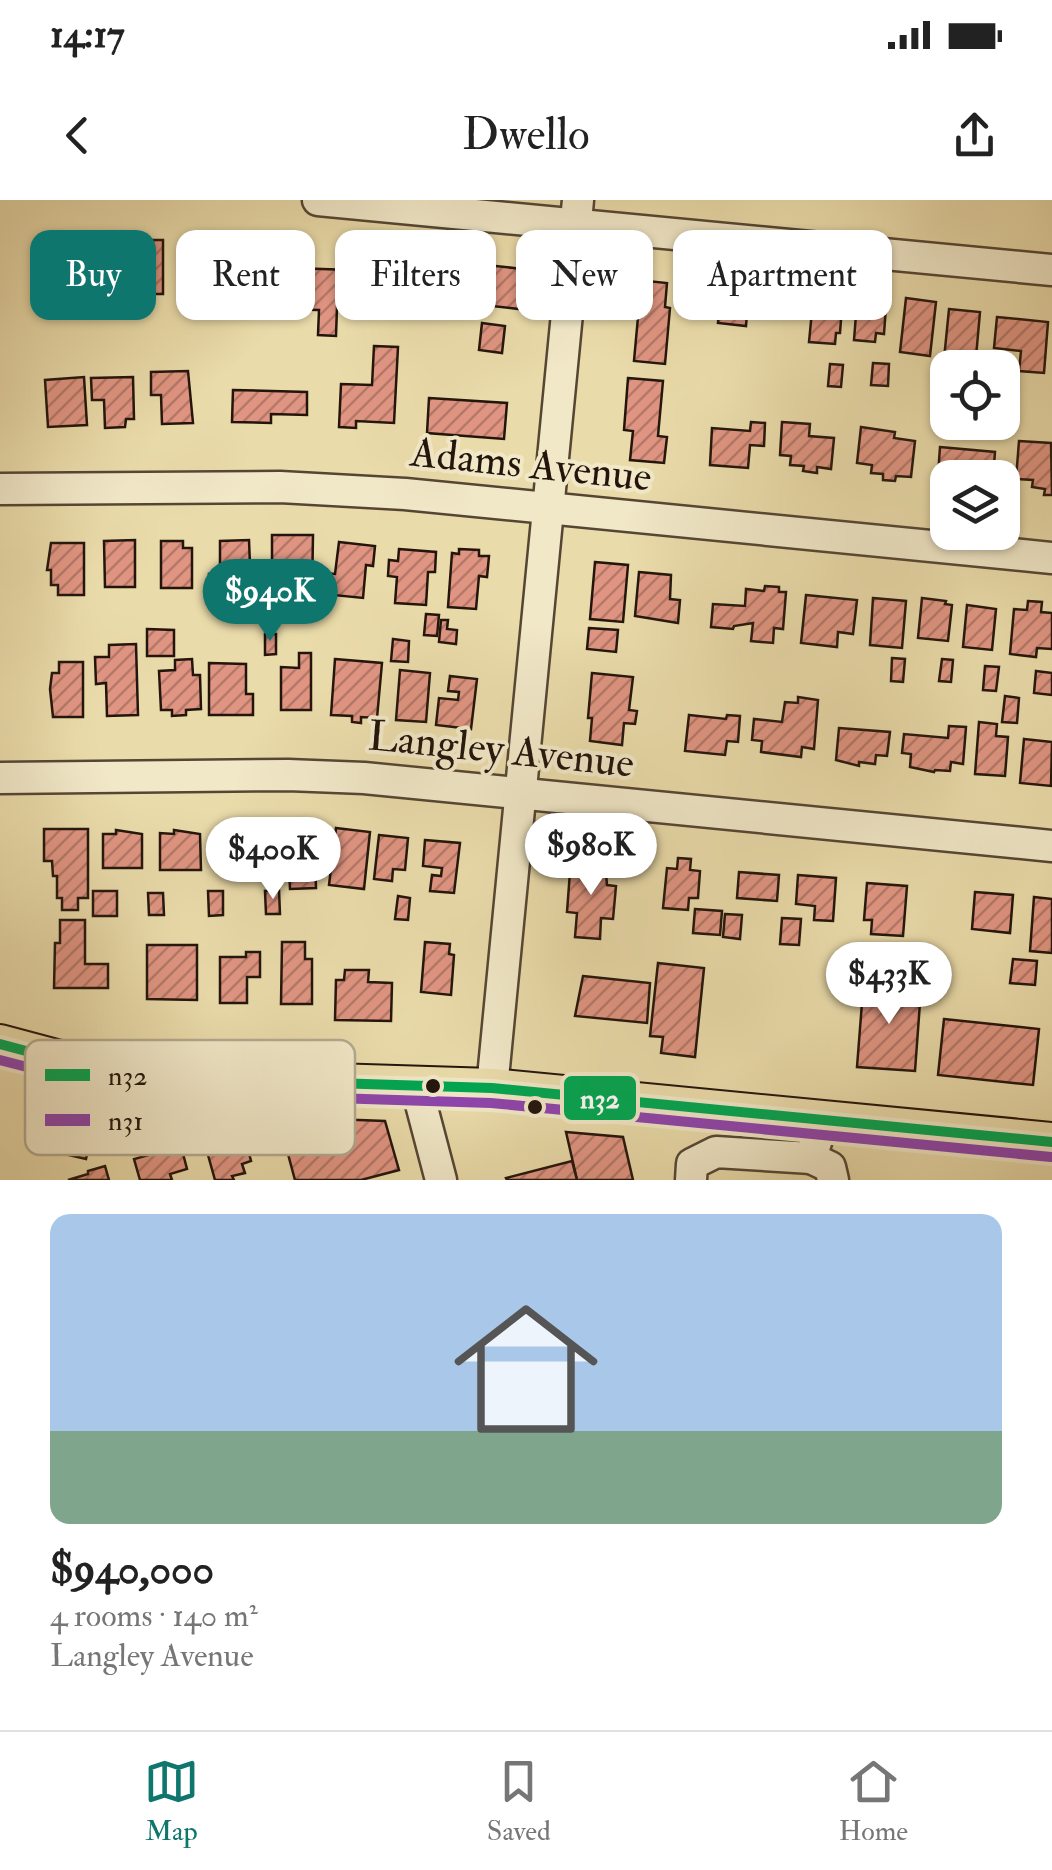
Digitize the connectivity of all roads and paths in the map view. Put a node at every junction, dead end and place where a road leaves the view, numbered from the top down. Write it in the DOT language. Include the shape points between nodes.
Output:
graph roads {
  1 [pos="318,200"];
  2 [pos="576,212"];
  3 [pos="1052,270"];
  4 [pos="0,489"];
  5 [pos="548,510"];
  6 [pos="1052,558"];
  7 [pos="0,778"];
  8 [pos="520,794"];
  9 [pos="1052,846"];
  10 [pos="0,1044"];
  11 [pos="25,1051"];
  12 [pos="355,1083"];
  13 [pos="416,1085"];
  14 [pos="492,1088"];
  15 [pos="823,1120"];
  16 [pos="1052,1142"];
  17 [pos="810,1158"];
  18 [pos="441,1180"];
  19 [pos="691,1180"];
  20 [pos="833,1180"];
  1 -- 2 [label="street"];
  2 -- 3 [label="street"];
  2 -- 5 [label="street"];
  4 -- 5 [label="street, Adams Avenue" via="280,486"];
  5 -- 6 [label="street, Adams Avenue"];
  5 -- 8 [label="street"];
  7 -- 8 [label="street, Langley Avenue" via="288,775"];
  8 -- 9 [label="street, Langley Avenue"];
  8 -- 14 [label="street"];
  10 -- 11 [label="main road"];
  12 -- 13 [label="main road"];
  13 -- 14 [label="main road"];
  13 -- 18 [label="street"];
  14 -- 15 [label="main road"];
  15 -- 16 [label="main road"];
  15 -- 17 [label="street"];
  17 -- 19 [label="street" via="716,1152 692,1164"];
  17 -- 20 [label="street" via="830,1167"];
}
